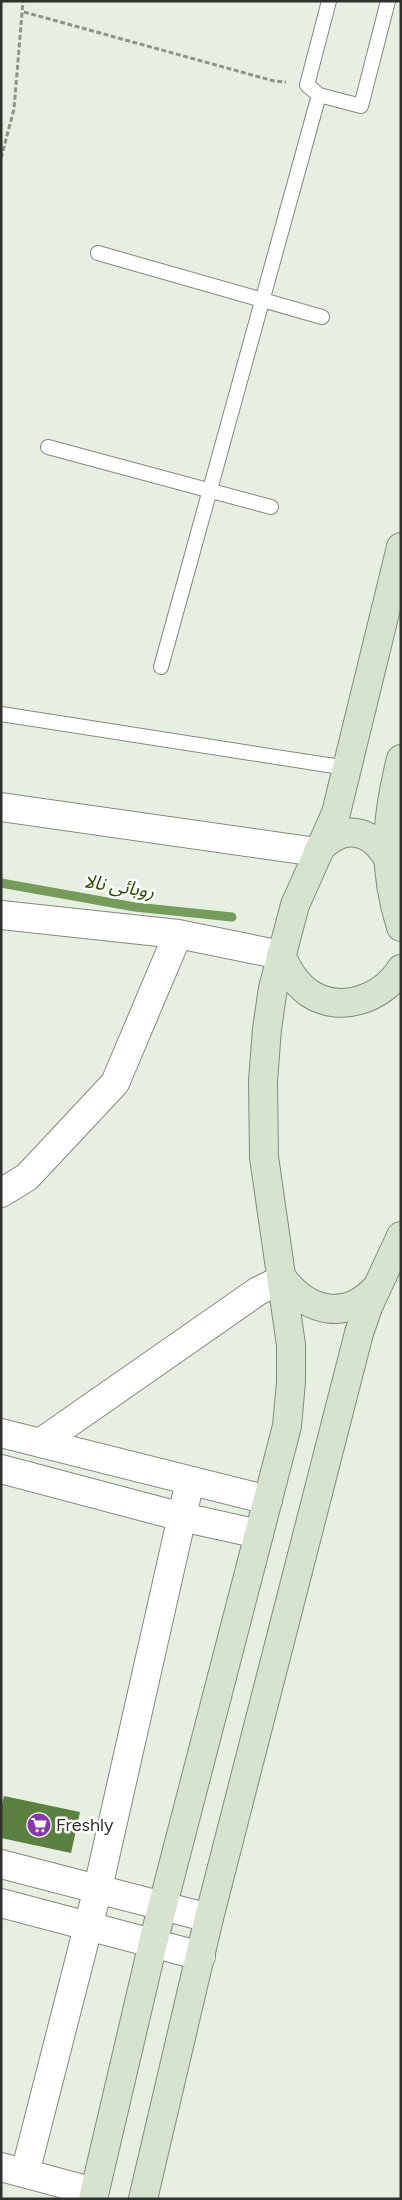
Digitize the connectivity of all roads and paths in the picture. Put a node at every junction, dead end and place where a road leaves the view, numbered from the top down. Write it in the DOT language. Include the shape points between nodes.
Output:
graph roads {
  1 [pos="23,1"];
  2 [pos="329,1"];
  3 [pos="388,1"];
  4 [pos="24,12"];
  5 [pos="308,85"];
  6 [pos="319,95"];
  7 [pos="1,158"];
  8 [pos="98,253"];
  9 [pos="262,300"];
  10 [pos="322,317"];
  11 [pos="48,447"];
  12 [pos="210,491"];
  13 [pos="271,507"];
  14 [pos="401,547"];
  15 [pos="161,668"];
  16 [pos="1,714"];
  17 [pos="401,759"];
  18 [pos="347,768"];
  19 [pos="1,807"];
  20 [pos="317,852"];
  21 [pos="393,876"];
  22 [pos="1,915"];
  23 [pos="401,927"];
  24 [pos="178,934"];
  25 [pos="280,955"];
  26 [pos="401,969"];
  27 [pos="1,1193"];
  28 [pos="401,1236"];
  29 [pos="283,1279"];
  30 [pos="380,1284"];
  31 [pos="1,1433"];
  32 [pos="40,1442"];
  33 [pos="1,1469"];
  34 [pos="190,1481"];
  35 [pos="268,1500"];
  36 [pos="182,1517"];
  37 [pos="259,1534"];
  38 [pos="1,1864"];
  39 [pos="98,1888"];
  40 [pos="1,1903"];
  41 [pos="165,1906"];
  42 [pos="209,1918"];
  43 [pos="87,1926"];
  44 [pos="154,1943"];
  45 [pos="201,1956"];
  46 [pos="13,2170"];
  47 [pos="93,2196"];
  48 [pos="143,2199"];
  1 -- 4 [label="path"];
  2 -- 5 [label="lane"];
  3 -- 6 [label="lane" via="361,106"];
  4 -- 5 [label="path" via="274,81"];
  4 -- 7 [label="path" via="14,110"];
  5 -- 6 [label="lane"];
  6 -- 9 [label="lane"];
  8 -- 9 [label="lane"];
  9 -- 10 [label="lane"];
  9 -- 12 [label="lane"];
  11 -- 12 [label="lane"];
  12 -- 13 [label="lane"];
  12 -- 15 [label="lane"];
  14 -- 18 [label="street"];
  16 -- 18 [label="lane"];
  17 -- 21 [label="street" via="388,822"];
  18 -- 20 [label="street" via="336,813"];
  19 -- 20 [label="street"];
  20 -- 21 [label="street" via="334,837 355,832 370,837 381,846"];
  20 -- 25 [label="street" via="294,905"];
  21 -- 23 [label="street"];
  22 -- 24 [label="street"];
  24 -- 25 [label="street"];
  24 -- 27 [label="street" via="115,1083 27,1177"];
  25 -- 26 [label="street" via="292,977 309,993 331,1002 356,1002 378,993"];
  25 -- 29 [label="street" via="267,1029 263,1081 264,1157"];
  28 -- 30 [label="street"];
  29 -- 30 [label="street" via="293,1293 306,1302 330,1308 354,1305 368,1297"];
  29 -- 32 [label="street" via="258,1291"];
  29 -- 35 [label="street" via="292,1382 287,1426"];
  30 -- 42 [label="street" via="359,1333"];
  31 -- 32 [label="street"];
  32 -- 34 [label="street"];
  33 -- 36 [label="street"];
  34 -- 35 [label="street"];
  34 -- 36 [label="street"];
  35 -- 37 [label="street"];
  36 -- 37 [label="street"];
  36 -- 39 [label="street"];
  37 -- 41 [label="street"];
  38 -- 39 [label="street"];
  39 -- 41 [label="street"];
  39 -- 43 [label="street"];
  40 -- 43 [label="street"];
  41 -- 42 [label="street"];
  41 -- 44 [label="street"];
  42 -- 45 [label="street"];
  43 -- 44 [label="street"];
  43 -- 46 [label="street"];
  44 -- 45 [label="street"];
  44 -- 47 [label="street"];
  45 -- 48 [label="street"];
  46 -- 47 [label="street"];
}
